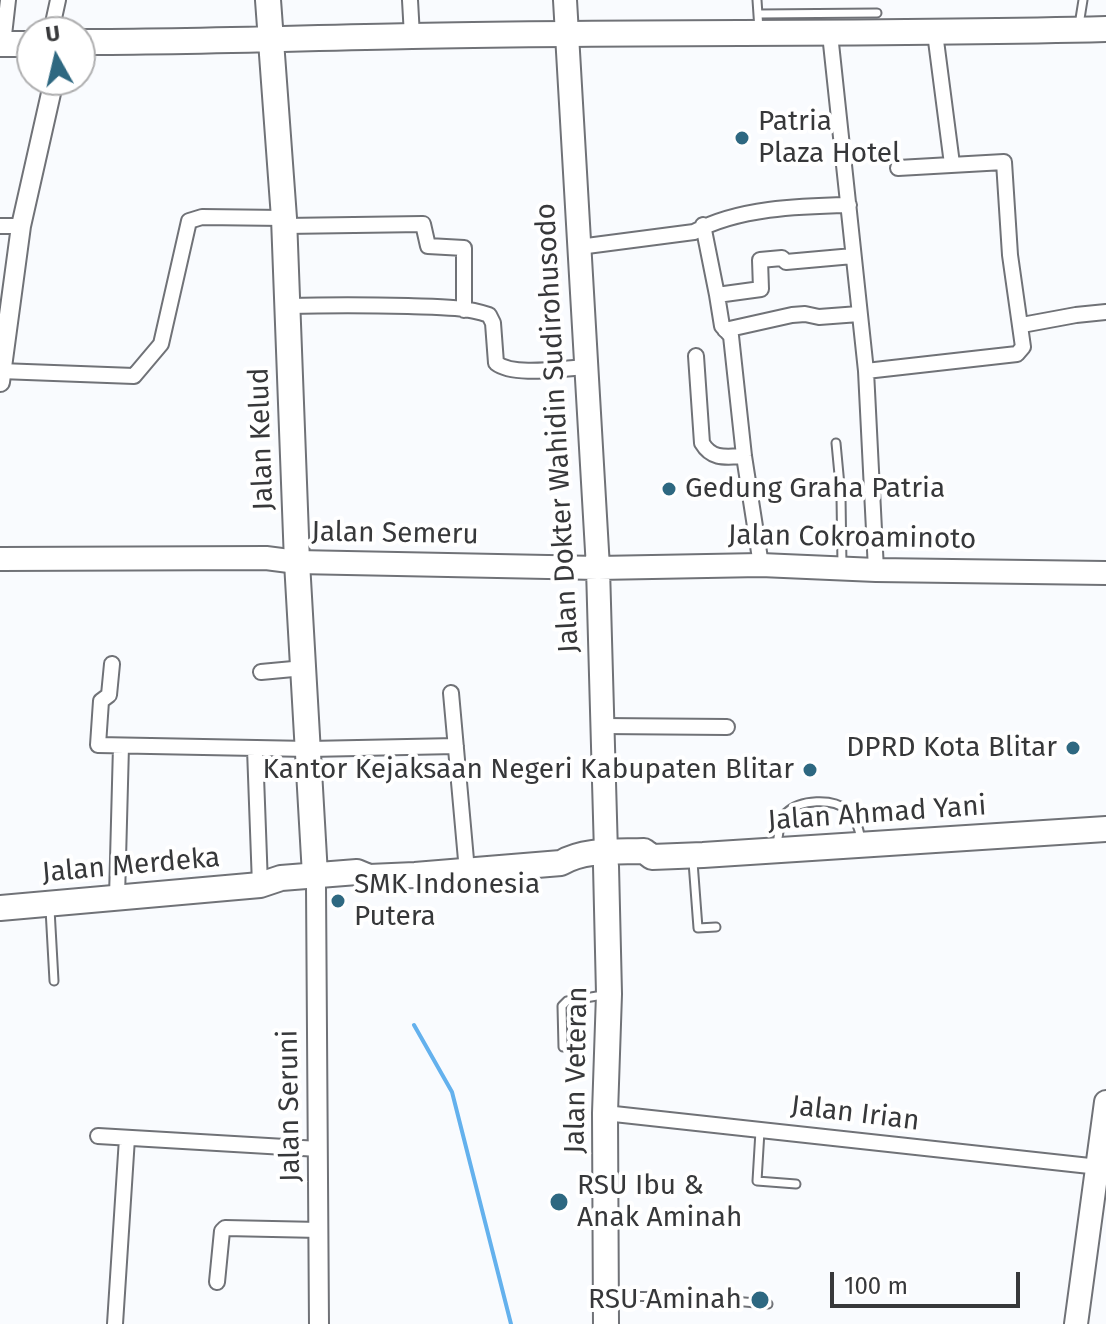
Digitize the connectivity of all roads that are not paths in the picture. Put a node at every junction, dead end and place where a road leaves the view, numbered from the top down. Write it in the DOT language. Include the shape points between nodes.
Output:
graph roads {
  1 [pos="8,0"];
  2 [pos="268,0"];
  3 [pos="410,0"];
  4 [pos="565,0"];
  5 [pos="757,0"];
  6 [pos="1083,0"];
  7 [pos="878,18"];
  8 [pos="759,25"];
  9 [pos="1106,29"];
  10 [pos="1078,30"];
  11 [pos="935,33"];
  12 [pos="830,34"];
  13 [pos="412,36"];
  14 [pos="567,36"];
  15 [pos="271,40"];
  16 [pos="96,42"];
  17 [pos="2,44"];
  18 [pos="50,96"];
  19 [pos="952,164"];
  20 [pos="898,168"];
  21 [pos="849,205"];
  22 [pos="284,222"];
  23 [pos="703,225"];
  24 [pos="0,226"];
  25 [pos="21,226"];
  26 [pos="579,247"];
  27 [pos="853,256"];
  28 [pos="717,295"];
  29 [pos="288,306"];
  30 [pos="464,310"];
  31 [pos="1106,312"];
  32 [pos="859,314"];
  33 [pos="1022,325"];
  34 [pos="725,330"];
  35 [pos="696,356"];
  36 [pos="586,367"];
  37 [pos="0,371"];
  38 [pos="866,371"];
  39 [pos="0,382"];
  40 [pos="836,443"];
  41 [pos="744,456"];
  42 [pos="0,559"];
  43 [pos="297,562"];
  44 [pos="761,565"];
  45 [pos="598,568"];
  46 [pos="842,568"];
  47 [pos="876,570"];
  48 [pos="1106,573"];
  49 [pos="112,664"];
  50 [pos="304,668"];
  51 [pos="261,672"];
  52 [pos="451,693"];
  53 [pos="603,726"];
  54 [pos="727,727"];
  55 [pos="121,746"];
  56 [pos="456,746"];
  57 [pos="255,749"];
  58 [pos="309,749"];
  59 [pos="1106,829"];
  60 [pos="862,845"];
  61 [pos="776,851"];
  62 [pos="692,855"];
  63 [pos="606,859"];
  64 [pos="467,871"];
  65 [pos="315,881"];
  66 [pos="264,884"];
  67 [pos="117,897"];
  68 [pos="49,903"];
  69 [pos="0,908"];
  70 [pos="716,927"];
  71 [pos="54,981"];
  72 [pos="609,994"];
  73 [pos="563,1047"];
  74 [pos="1106,1102"];
  75 [pos="605,1113"];
  76 [pos="760,1129"];
  77 [pos="98,1136"];
  78 [pos="127,1138"];
  79 [pos="319,1149"];
  80 [pos="1099,1167"];
  81 [pos="796,1184"];
  82 [pos="320,1230"];
  83 [pos="217,1282"];
  84 [pos="606,1298"];
  85 [pos="768,1304"];
  86 [pos="115,1324"];
  87 [pos="319,1324"];
  88 [pos="606,1324"];
  89 [pos="1076,1324"];
  1 -- 17 [label="street"];
  2 -- 15 [label="main road, Jalan Kelud"];
  3 -- 13 [label="street"];
  4 -- 14 [label="main road, Jalan Dokter Wahidin Sudirohusodo"];
  5 -- 8 [label="lane"];
  6 -- 10 [label="lane"];
  7 -- 8 [label="lane"];
  7 -- 11 [label="main road"];
  7 -- 12 [label="main road"];
  8 -- 12 [label="main road"];
  8 -- 14 [label="main road"];
  9 -- 10 [label="main road"];
  10 -- 11 [label="main road"];
  11 -- 19 [label="street"];
  12 -- 21 [label="street"];
  13 -- 14 [label="main road"];
  13 -- 15 [label="main road"];
  14 -- 26 [label="main road, Jalan Dokter Wahidin Sudirohusodo"];
  15 -- 16 [label="main road"];
  15 -- 22 [label="main road, Jalan Kelud"];
  18 -- 25 [label="street"];
  19 -- 20 [label="street"];
  19 -- 33 [label="street" via="1006,165 1010,255"];
  21 -- 23 [label="street" via="763,211"];
  21 -- 27 [label="street"];
  22 -- 29 [label="main road, Jalan Kelud"];
  22 -- 30 [label="street" via="423,224 428,246 464,248"];
  22 -- 37 [label="street" via="202,217 189,221 161,344 134,376"];
  23 -- 26 [label="street" via="694,232"];
  23 -- 28 [label="street"];
  24 -- 25 [label="street"];
  25 -- 37 [label="street"];
  26 -- 36 [label="main road, Jalan Dokter Wahidin Sudirohusodo"];
  27 -- 28 [label="street" via="760,260 761,289"];
  27 -- 32 [label="street"];
  28 -- 34 [label="street"];
  29 -- 30 [label="street" via="365,303"];
  29 -- 43 [label="main road, Jalan Kelud"];
  30 -- 36 [label="street" via="490,317 496,363 501,367"];
  31 -- 33 [label="street"];
  32 -- 34 [label="street" via="792,315"];
  32 -- 38 [label="street"];
  33 -- 38 [label="street" via="1023,347 1017,354"];
  34 -- 41 [label="street" via="731,336"];
  35 -- 41 [label="street" via="702,443 718,457"];
  36 -- 45 [label="main road, Jalan Dokter Wahidin Sudirohusodo"];
  37 -- 39 [label="street"];
  38 -- 47 [label="street"];
  40 -- 46 [label="lane"];
  41 -- 44 [label="street"];
  42 -- 43 [label="main road, Jalan Semeru"];
  43 -- 45 [label="main road, Jalan Semeru"];
  43 -- 50 [label="main road, Jalan Kelud"];
  44 -- 45 [label="main road, Jalan Cokroaminoto"];
  44 -- 46 [label="main road, Jalan Cokroaminoto"];
  45 -- 53 [label="main road, Jalan Dokter Wahidin Sudirohusodo"];
  46 -- 47 [label="main road, Jalan Cokroaminoto"];
  47 -- 48 [label="main road, Jalan Cokroaminoto"];
  49 -- 55 [label="street" via="109,695 101,701 98,745"];
  50 -- 51 [label="street"];
  50 -- 58 [label="main road, Jalan Kelud"];
  52 -- 56 [label="street"];
  53 -- 54 [label="street"];
  53 -- 63 [label="main road, Jalan Dokter Wahidin Sudirohusodo"];
  55 -- 57 [label="street"];
  55 -- 67 [label="street"];
  56 -- 58 [label="street"];
  56 -- 64 [label="street"];
  57 -- 58 [label="street"];
  57 -- 66 [label="street"];
  58 -- 65 [label="main road, Jalan Kelud"];
  59 -- 60 [label="main road, Jalan Ahmad Yani"];
  60 -- 61 [label="main road, Jalan Ahmad Yani"];
  60 -- 61 [label="lane" via="859,827 846,809 813,802 784,815"];
  61 -- 62 [label="main road, Jalan Ahmad Yani"];
  62 -- 63 [label="main road, Jalan Ahmad Yani" via="652,857 644,851"];
  62 -- 70 [label="lane" via="698,928"];
  63 -- 64 [label="main road, Jalan Merdeka" via="575,855 561,863"];
  63 -- 72 [label="main road, Jalan Veteran"];
  64 -- 65 [label="main road, Jalan Merdeka" via="369,877 357,872"];
  65 -- 66 [label="main road, Jalan Merdeka" via="281,878"];
  65 -- 79 [label="street, Jalan Seruni"];
  66 -- 67 [label="main road, Jalan Merdeka"];
  67 -- 68 [label="main road, Jalan Merdeka"];
  68 -- 69 [label="main road, Jalan Merdeka"];
  68 -- 71 [label="lane"];
  72 -- 73 [label="lane" via="562,1006"];
  72 -- 75 [label="main road, Jalan Veteran"];
  74 -- 80 [label="main road"];
  75 -- 76 [label="street, Jalan Irian"];
  75 -- 84 [label="main road, Jalan Veteran"];
  76 -- 80 [label="street, Jalan Irian"];
  76 -- 81 [label="lane" via="757,1181"];
  77 -- 78 [label="street"];
  78 -- 79 [label="street"];
  78 -- 86 [label="street"];
  79 -- 82 [label="street, Jalan Seruni"];
  80 -- 89 [label="main road"];
  82 -- 83 [label="street" via="225,1228"];
  82 -- 87 [label="street, Jalan Seruni"];
  84 -- 85 [label="lane" via="674,1296"];
  84 -- 88 [label="main road, Jalan Veteran"];
}
